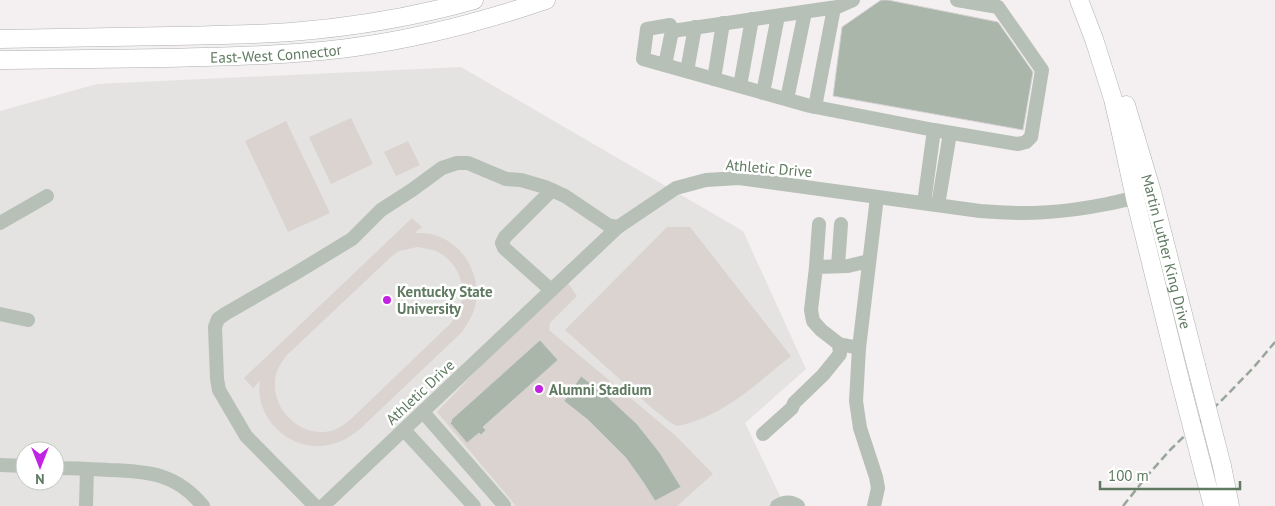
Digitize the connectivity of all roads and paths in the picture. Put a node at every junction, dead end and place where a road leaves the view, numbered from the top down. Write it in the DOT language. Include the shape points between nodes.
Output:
graph roads {
  1 [pos="474,0"];
  2 [pos="544,0"];
  3 [pos="853,0"];
  4 [pos="957,0"];
  5 [pos="1079,0"];
  6 [pos="1092,0"];
  7 [pos="834,8"];
  8 [pos="804,12"];
  9 [pos="778,16"];
  10 [pos="752,19"];
  11 [pos="723,23"];
  12 [pos="695,27"];
  13 [pos="672,31"];
  14 [pos="0,39"];
  15 [pos="0,60"];
  16 [pos="666,65"];
  17 [pos="687,71"];
  18 [pos="714,79"];
  19 [pos="740,86"];
  20 [pos="763,93"];
  21 [pos="787,99"];
  22 [pos="815,107"];
  23 [pos="934,130"];
  24 [pos="950,133"];
  25 [pos="552,190"];
  26 [pos="1143,195"];
  27 [pos="47,196"];
  28 [pos="877,197"];
  29 [pos="931,204"];
  30 [pos="0,223"];
  31 [pos="819,224"];
  32 [pos="841,224"];
  33 [pos="618,227"];
  34 [pos="869,262"];
  35 [pos="838,266"];
  36 [pos="816,267"];
  37 [pos="551,290"];
  38 [pos="0,314"];
  39 [pos="28,320"];
  40 [pos="839,344"];
  41 [pos="859,348"];
  42 [pos="423,412"];
  43 [pos="404,430"];
  44 [pos="763,434"];
  45 [pos="0,465"];
  46 [pos="15,466"];
  47 [pos="65,468"];
  48 [pos="87,469"];
  49 [pos="504,505"];
  50 [pos="86,506"];
  51 [pos="203,506"];
  52 [pos="315,506"];
  53 [pos="323,506"];
  54 [pos="474,506"];
  55 [pos="777,506"];
  56 [pos="798,506"];
  57 [pos="874,506"];
  58 [pos="1213,506"];
  59 [pos="1230,506"];
  1 -- 14 [label="main road, East-West Connector" via="394,19 290,32"];
  2 -- 15 [label="main road, East-West Connector" via="488,19 422,35 320,51 253,56"];
  3 -- 7 [label="street"];
  4 -- 24 [label="street" via="998,7 1042,70 1031,137 1026,142 1018,144"];
  5 -- 26 [label="main road, Martin Luther King Drive"];
  6 -- 26 [label="main road, Martin Luther King Drive" via="1115,68"];
  7 -- 8 [label="street"];
  7 -- 22 [label="street"];
  8 -- 9 [label="street"];
  8 -- 21 [label="street"];
  9 -- 10 [label="street"];
  9 -- 20 [label="street"];
  10 -- 11 [label="street"];
  10 -- 19 [label="street"];
  11 -- 12 [label="street"];
  11 -- 18 [label="street"];
  12 -- 13 [label="street"];
  12 -- 17 [label="street"];
  13 -- 16 [label="street"];
  13 -- 16 [label="street" via="670,25 647,29 643,59"];
  16 -- 17 [label="street"];
  17 -- 18 [label="street"];
  18 -- 19 [label="street"];
  19 -- 20 [label="street"];
  20 -- 21 [label="street"];
  21 -- 22 [label="street"];
  22 -- 23 [label="street"];
  23 -- 24 [label="street"];
  23 -- 29 [label="street"];
  24 -- 29 [label="street"];
  25 -- 33 [label="street" via="608,225"];
  25 -- 37 [label="street" via="502,243"];
  25 -- 52 [label="street" via="506,179 468,163 442,168 381,210 352,239 218,319 215,327 219,390 246,436"];
  26 -- 29 [label="street, Athletic Drive" via="1053,213 1013,214"];
  26 -- 58 [label="main road, Martin Luther King Drive, bridge" via="1180,380"];
  26 -- 59 [label="main road, Martin Luther King Drive, bridge" via="1196,365"];
  27 -- 30 [label="street"];
  28 -- 29 [label="street, Athletic Drive"];
  28 -- 33 [label="street, Athletic Drive" via="739,178 706,180 676,188"];
  28 -- 34 [label="street"];
  31 -- 36 [label="street"];
  32 -- 35 [label="street"];
  33 -- 37 [label="street, Athletic Drive"];
  34 -- 35 [label="street"];
  34 -- 41 [label="street"];
  35 -- 36 [label="street"];
  36 -- 40 [label="street" via="811,310 813,321"];
  37 -- 42 [label="street, Athletic Drive"];
  38 -- 39 [label="street"];
  40 -- 41 [label="street"];
  40 -- 44 [label="street" via="840,354 792,408"];
  41 -- 57 [label="street" via="856,401 860,428 878,488"];
  42 -- 43 [label="street, Athletic Drive"];
  42 -- 49 [label="street"];
  43 -- 53 [label="street, Athletic Drive"];
  43 -- 54 [label="street"];
  45 -- 46 [label="street"];
  47 -- 48 [label="street"];
  48 -- 50 [label="street"];
  48 -- 51 [label="street" via="162,476 181,485"];
  55 -- 56 [label="street" via="788,502"];
}
